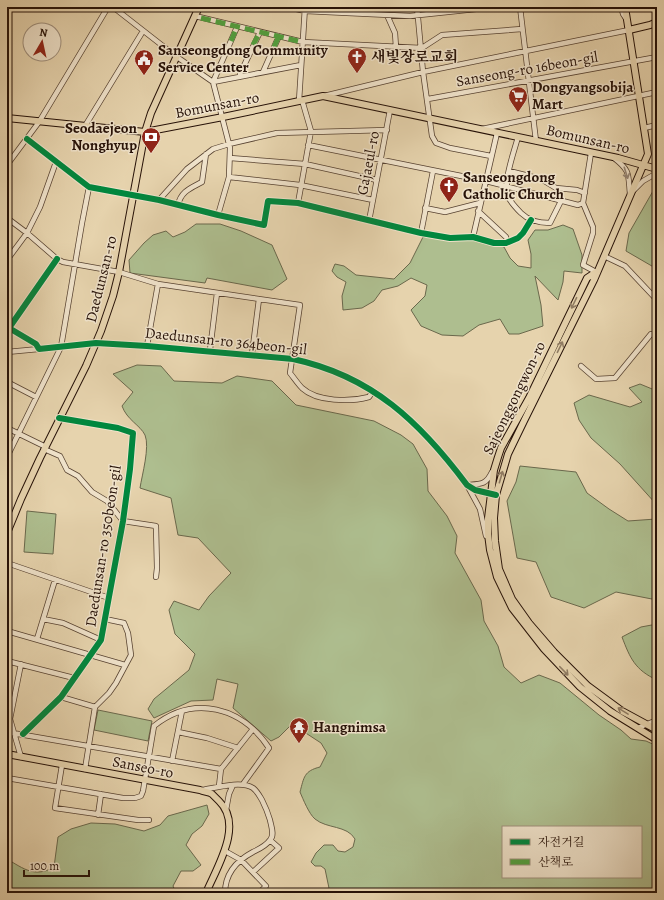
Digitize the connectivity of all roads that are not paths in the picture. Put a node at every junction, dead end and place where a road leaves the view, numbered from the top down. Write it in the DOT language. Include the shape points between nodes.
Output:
graph roads {
  1 [pos="108,7"];
  2 [pos="113,7"];
  3 [pos="199,7"];
  4 [pos="288,7"];
  5 [pos="417,7"];
  6 [pos="495,7"];
  7 [pos="520,7"];
  8 [pos="621,7"];
  9 [pos="626,7"];
  10 [pos="305,9"];
  11 [pos="459,9"];
  12 [pos="387,15"];
  13 [pos="195,16"];
  14 [pos="418,16"];
  15 [pos="627,20"];
  16 [pos="657,22"];
  17 [pos="237,27"];
  18 [pos="522,29"];
  19 [pos="143,30"];
  20 [pos="629,30"];
  21 [pos="260,32"];
  22 [pos="279,36"];
  23 [pos="301,42"];
  24 [pos="396,47"];
  25 [pos="422,48"];
  26 [pos="525,51"];
  27 [pos="177,57"];
  28 [pos="657,57"];
  29 [pos="634,62"];
  30 [pos="301,65"];
  31 [pos="263,72"];
  32 [pos="423,72"];
  33 [pos="240,77"];
  34 [pos="528,81"];
  35 [pos="213,82"];
  36 [pos="657,92"];
  37 [pos="323,96"];
  38 [pos="639,96"];
  39 [pos="428,99"];
  40 [pos="301,101"];
  41 [pos="390,110"];
  42 [pos="223,117"];
  43 [pos="533,117"];
  44 [pos="7,118"];
  45 [pos="429,118"];
  46 [pos="39,122"];
  47 [pos="657,125"];
  48 [pos="85,126"];
  49 [pos="644,128"];
  50 [pos="480,129"];
  51 [pos="387,130"];
  52 [pos="144,132"];
  53 [pos="311,132"];
  54 [pos="497,133"];
  55 [pos="518,137"];
  56 [pos="27,139"];
  57 [pos="536,141"];
  58 [pos="229,144"];
  59 [pos="308,145"];
  60 [pos="591,153"];
  61 [pos="206,154"];
  62 [pos="491,156"];
  63 [pos="613,157"];
  64 [pos="230,158"];
  65 [pos="381,160"];
  66 [pos="56,162"];
  67 [pos="304,164"];
  68 [pos="7,165"];
  69 [pos="644,166"];
  70 [pos="657,169"];
  71 [pos="433,171"];
  72 [pos="509,172"];
  73 [pos="657,173"];
  74 [pos="229,177"];
  75 [pos="377,180"];
  76 [pos="486,181"];
  77 [pos="300,185"];
  78 [pos="506,186"];
  79 [pos="89,187"];
  80 [pos="585,193"];
  81 [pos="630,194"];
  82 [pos="132,195"];
  83 [pos="159,200"];
  84 [pos="373,200"];
  85 [pos="561,201"];
  86 [pos="298,203"];
  87 [pos="480,203"];
  88 [pos="583,203"];
  89 [pos="178,205"];
  90 [pos="426,208"];
  91 [pos="478,211"];
  92 [pos="218,215"];
  93 [pos="7,218"];
  94 [pos="532,220"];
  95 [pos="369,221"];
  96 [pos="27,233"];
  97 [pos="421,233"];
  98 [pos="473,236"];
  99 [pos="508,242"];
  100 [pos="604,256"];
  101 [pos="57,259"];
  102 [pos="7,260"];
  103 [pos="74,265"];
  104 [pos="119,272"];
  105 [pos="596,272"];
  106 [pos="158,284"];
  107 [pos="217,293"];
  108 [pos="259,300"];
  109 [pos="657,300"];
  110 [pos="8,329"];
  111 [pos="657,334"];
  112 [pos="96,343"];
  113 [pos="147,346"];
  114 [pos="61,347"];
  115 [pos="39,349"];
  116 [pos="210,350"];
  117 [pos="7,352"];
  118 [pos="252,354"];
  119 [pos="293,359"];
  120 [pos="581,366"];
  121 [pos="7,382"];
  122 [pos="373,391"];
  123 [pos="36,397"];
  124 [pos="59,418"];
  125 [pos="7,428"];
  126 [pos="18,434"];
  127 [pos="45,448"];
  128 [pos="7,457"];
  129 [pos="498,457"];
  130 [pos="467,485"];
  131 [pos="494,495"];
  132 [pos="123,521"];
  133 [pos="8,529"];
  134 [pos="490,550"];
  135 [pos="7,563"];
  136 [pos="156,577"];
  137 [pos="55,580"];
  138 [pos="109,598"];
  139 [pos="43,619"];
  140 [pos="104,619"];
  141 [pos="7,631"];
  142 [pos="37,639"];
  143 [pos="101,640"];
  144 [pos="91,654"];
  145 [pos="7,661"];
  146 [pos="21,664"];
  147 [pos="126,664"];
  148 [pos="74,678"];
  149 [pos="61,697"];
  150 [pos="95,707"];
  151 [pos="182,711"];
  152 [pos="9,717"];
  153 [pos="657,720"];
  154 [pos="646,724"];
  155 [pos="638,728"];
  156 [pos="253,729"];
  157 [pos="657,730"];
  158 [pos="7,732"];
  159 [pos="178,732"];
  160 [pos="15,733"];
  161 [pos="23,734"];
  162 [pos="657,740"];
  163 [pos="89,746"];
  164 [pos="238,748"];
  165 [pos="7,754"];
  166 [pos="148,756"];
  167 [pos="21,757"];
  168 [pos="172,761"];
  169 [pos="62,765"];
  170 [pos="86,769"];
  171 [pos="221,769"];
  172 [pos="7,778"];
  173 [pos="145,780"];
  174 [pos="243,784"];
  175 [pos="233,785"];
  176 [pos="58,786"];
  177 [pos="219,786"];
  178 [pos="200,790"];
  179 [pos="101,794"];
  180 [pos="226,810"];
  181 [pos="98,815"];
  182 [pos="149,820"];
  183 [pos="270,840"];
  184 [pos="225,850"];
  185 [pos="241,860"];
  186 [pos="253,872"];
  187 [pos="206,893"];
  188 [pos="225,893"];
  189 [pos="259,893"];
  1 -- 46 [label="street"];
  2 -- 19 [label="street"];
  3 -- 13 [label="main road, Daedunsan-ro"];
  4 -- 10 [label="street"];
  5 -- 14 [label="street"];
  6 -- 11 [label="street"];
  7 -- 18 [label="street, Bomunsan-ro"];
  8 -- 15 [label="street" via="622,14"];
  9 -- 15 [label="main road, Sajeonggongwon-ro"];
  10 -- 12 [label="street"];
  10 -- 23 [label="street"];
  11 -- 14 [label="street"];
  12 -- 14 [label="street"];
  12 -- 24 [label="street" via="395,33"];
  13 -- 17 [label="street"];
  13 -- 27 [label="main road, Daedunsan-ro"];
  14 -- 25 [label="street"];
  15 -- 20 [label="main road, Sajeonggongwon-ro"];
  16 -- 20 [label="main road"];
  17 -- 21 [label="street"];
  17 -- 35 [label="street"];
  18 -- 25 [label="street" via="442,35"];
  18 -- 26 [label="street, Bomunsan-ro"];
  19 -- 27 [label="street"];
  19 -- 48 [label="street"];
  20 -- 26 [label="street"];
  20 -- 29 [label="main road, Sajeonggongwon-ro"];
  21 -- 22 [label="street"];
  21 -- 33 [label="street"];
  22 -- 23 [label="street"];
  22 -- 31 [label="street"];
  23 -- 24 [label="street"];
  23 -- 30 [label="street"];
  24 -- 25 [label="street"];
  25 -- 32 [label="street"];
  26 -- 32 [label="street"];
  26 -- 34 [label="street, Bomunsan-ro"];
  27 -- 35 [label="street"];
  27 -- 52 [label="main road, Daedunsan-ro"];
  28 -- 29 [label="street, Sanseong-ro 16beon-gil"];
  29 -- 34 [label="street, Sanseong-ro 16beon-gil"];
  29 -- 38 [label="main road, Sajeonggongwon-ro"];
  30 -- 31 [label="street"];
  30 -- 40 [label="street"];
  31 -- 33 [label="street"];
  32 -- 37 [label="street"];
  32 -- 39 [label="street"];
  33 -- 35 [label="street"];
  34 -- 39 [label="street, Sanseong-ro 16beon-gil"];
  34 -- 43 [label="street, Bomunsan-ro"];
  35 -- 42 [label="street"];
  36 -- 38 [label="street"];
  37 -- 40 [label="main road, Bomunsan-ro"];
  37 -- 41 [label="main road, Bomunsan-ro"];
  38 -- 43 [label="street"];
  38 -- 49 [label="main road, Sajeonggongwon-ro"];
  39 -- 45 [label="street"];
  40 -- 42 [label="main road, Bomunsan-ro"];
  40 -- 53 [label="street"];
  41 -- 45 [label="main road, Bomunsan-ro"];
  41 -- 51 [label="street, Gajaeul-ro"];
  42 -- 52 [label="main road, Bomunsan-ro"];
  42 -- 58 [label="street"];
  43 -- 50 [label="street"];
  43 -- 57 [label="street, Bomunsan-ro"];
  44 -- 46 [label="main road, Bomunsan-ro"];
  45 -- 50 [label="main road, Bomunsan-ro"];
  45 -- 62 [label="street" via="436,143"];
  46 -- 48 [label="main road, Bomunsan-ro"];
  46 -- 56 [label="street"];
  47 -- 49 [label="street"];
  48 -- 52 [label="main road, Bomunsan-ro"];
  49 -- 69 [label="main road, Sajeonggongwon-ro" via="648,154"];
  50 -- 54 [label="main road, Bomunsan-ro"];
  51 -- 53 [label="street"];
  51 -- 65 [label="street, Gajaeul-ro"];
  52 -- 82 [label="main road, Daedunsan-ro"];
  53 -- 58 [label="street" via="277,133"];
  53 -- 59 [label="street"];
  54 -- 55 [label="main road, Bomunsan-ro"];
  54 -- 62 [label="street"];
  55 -- 57 [label="main road, Bomunsan-ro"];
  55 -- 72 [label="street"];
  56 -- 66 [label="street"];
  56 -- 68 [label="street"];
  57 -- 60 [label="main road, Bomunsan-ro"];
  58 -- 61 [label="street"];
  58 -- 64 [label="street"];
  59 -- 65 [label="street"];
  59 -- 67 [label="street"];
  60 -- 63 [label="main road, Bomunsan-ro"];
  60 -- 80 [label="street"];
  61 -- 83 [label="street"];
  61 -- 89 [label="street" via="202,182 179,197"];
  62 -- 76 [label="street"];
  63 -- 69 [label="main road, Bomunsan-ro"];
  63 -- 81 [label="street, one-way" via="627,171"];
  64 -- 67 [label="street"];
  64 -- 74 [label="street"];
  65 -- 71 [label="street"];
  65 -- 75 [label="street, Gajaeul-ro"];
  66 -- 79 [label="street"];
  66 -- 96 [label="street" via="40,207"];
  67 -- 75 [label="street"];
  67 -- 77 [label="street"];
  69 -- 70 [label="main road, Bomunsan-ro"];
  69 -- 81 [label="main road, Sajeonggongwon-ro"];
  71 -- 76 [label="street"];
  71 -- 90 [label="street"];
  72 -- 78 [label="street"];
  72 -- 80 [label="street" via="541,179 556,188"];
  73 -- 81 [label="street" via="642,181"];
  74 -- 77 [label="street"];
  74 -- 92 [label="street"];
  75 -- 84 [label="street, Gajaeul-ro"];
  76 -- 78 [label="street"];
  76 -- 87 [label="street"];
  77 -- 84 [label="street"];
  77 -- 86 [label="street"];
  78 -- 85 [label="street"];
  78 -- 94 [label="street" via="514,206"];
  79 -- 82 [label="street"];
  79 -- 103 [label="street"];
  80 -- 88 [label="street"];
  81 -- 100 [label="main road, Sajeonggongwon-ro"];
  82 -- 83 [label="street"];
  82 -- 104 [label="main road, Daedunsan-ro"];
  83 -- 89 [label="street"];
  84 -- 95 [label="street, Gajaeul-ro"];
  85 -- 88 [label="street" via="578,205"];
  85 -- 94 [label="street" via="550,223"];
  86 -- 92 [label="street" via="268,201 264,224"];
  86 -- 95 [label="street"];
  87 -- 90 [label="street" via="446,212"];
  87 -- 91 [label="street"];
  88 -- 105 [label="street" via="593,227 583,265"];
  89 -- 92 [label="street"];
  90 -- 97 [label="street"];
  91 -- 98 [label="street"];
  91 -- 99 [label="street" via="506,237"];
  93 -- 96 [label="street"];
  94 -- 99 [label="street" via="523,234"];
  95 -- 97 [label="street"];
  96 -- 101 [label="street"];
  96 -- 102 [label="street"];
  97 -- 98 [label="street" via="450,238"];
  98 -- 99 [label="street" via="494,243"];
  100 -- 105 [label="main road, Sajeonggongwon-ro"];
  100 -- 109 [label="street" via="625,266"];
  101 -- 103 [label="street"];
  101 -- 110 [label="street"];
  103 -- 104 [label="street"];
  103 -- 114 [label="street"];
  104 -- 106 [label="street"];
  104 -- 112 [label="main road, Daedunsan-ro"];
  105 -- 129 [label="main road, Sajeonggongwon-ro, one-way" via="587,278"];
  131 -- 105 [label="main road, Sajeonggongwon-ro, one-way" via="508,454"];
  106 -- 107 [label="street"];
  106 -- 113 [label="street, Daedunsan-ro 364beon-gil"];
  107 -- 108 [label="street"];
  107 -- 116 [label="street, Daedunsan-ro 364beon-gil"];
  108 -- 118 [label="street, Daedunsan-ro 364beon-gil"];
  108 -- 119 [label="street" via="300,305"];
  110 -- 115 [label="street" via="36,344"];
  111 -- 120 [label="street" via="651,334 614,378 596,379"];
  112 -- 113 [label="street, Daedunsan-ro 364beon-gil"];
  112 -- 114 [label="street, Daedunsan-ro 364beon-gil"];
  112 -- 124 [label="main road, Daedunsan-ro"];
  113 -- 116 [label="street, Daedunsan-ro 364beon-gil"];
  114 -- 115 [label="street, Daedunsan-ro 364beon-gil"];
  114 -- 123 [label="street"];
  115 -- 117 [label="street, Daedunsan-ro 364beon-gil"];
  116 -- 118 [label="street, Daedunsan-ro 364beon-gil"];
  118 -- 119 [label="street, Daedunsan-ro 364beon-gil"];
  119 -- 122 [label="street, Daedunsan-ro 364beon-gil" via="334,370"];
  119 -- 122 [label="street" via="290,373 302,388 310,393 344,400 369,398"];
  121 -- 123 [label="street"];
  122 -- 130 [label="street, Daedunsan-ro 364beon-gil" via="389,401 418,427"];
  123 -- 126 [label="street"];
  124 -- 127 [label="main road, Daedunsan-ro"];
  124 -- 132 [label="street, Daedunsan-ro 350beon-gil" via="133,433"];
  125 -- 126 [label="street"];
  126 -- 127 [label="street"];
  126 -- 128 [label="street"];
  127 -- 132 [label="street" via="60,456 67,470 78,476 92,492 107,501"];
  127 -- 133 [label="main road, Daedunsan-ro"];
  129 -- 130 [label="street" via="486,482"];
  129 -- 131 [label="main road, Sajeonggongwon-ro"];
  130 -- 131 [label="street, Daedunsan-ro 364beon-gil" via="474,490"];
  130 -- 134 [label="street" via="480,509"];
  131 -- 134 [label="main road, Sajeonggongwon-ro" via="488,534"];
  154 -- 131 [label="main road, Sajeonggongwon-ro, one-way" via="622,711 588,686 554,652 512,599 499,569 495,541"];
  132 -- 136 [label="street" via="156,526"];
  132 -- 138 [label="street, Daedunsan-ro 350beon-gil"];
  134 -- 155 [label="main road, Sajeonggongwon-ro, one-way" via="496,577 512,608 538,642 580,687 610,711"];
  135 -- 137 [label="street"];
  137 -- 138 [label="street"];
  137 -- 139 [label="street"];
  138 -- 140 [label="street, Daedunsan-ro 350beon-gil"];
  139 -- 142 [label="street"];
  139 -- 143 [label="street, Daedunsan-ro 350beon-gil" via="63,624"];
  140 -- 143 [label="street, Daedunsan-ro 350beon-gil"];
  140 -- 147 [label="street" via="124,623 131,655"];
  141 -- 142 [label="street"];
  142 -- 144 [label="street"];
  143 -- 144 [label="street, Daedunsan-ro 350beon-gil"];
  144 -- 147 [label="street"];
  144 -- 148 [label="street, Daedunsan-ro 350beon-gil"];
  145 -- 146 [label="street"];
  146 -- 148 [label="street"];
  146 -- 152 [label="street"];
  147 -- 150 [label="street" via="113,688"];
  148 -- 149 [label="street, Daedunsan-ro 350beon-gil"];
  149 -- 150 [label="street"];
  149 -- 161 [label="street, Daedunsan-ro 350beon-gil"];
  150 -- 163 [label="street"];
  151 -- 156 [label="street" via="207,708 227,712"];
  151 -- 159 [label="street"];
  151 -- 166 [label="street" via="154,726"];
  152 -- 160 [label="street"];
  153 -- 154 [label="street"];
  154 -- 155 [label="street"];
  154 -- 157 [label="main road, Sajeonggongwon-ro"];
  155 -- 162 [label="main road, Sajeonggongwon-ro"];
  156 -- 164 [label="street"];
  156 -- 174 [label="street" via="269,748"];
  158 -- 160 [label="street"];
  159 -- 164 [label="street"];
  159 -- 168 [label="street"];
  160 -- 161 [label="street"];
  160 -- 167 [label="street"];
  161 -- 163 [label="street"];
  163 -- 166 [label="street"];
  163 -- 170 [label="street"];
  164 -- 171 [label="street"];
  165 -- 167 [label="main road, Sanseo-ro"];
  166 -- 168 [label="street"];
  166 -- 173 [label="street"];
  167 -- 169 [label="main road, Sanseo-ro"];
  168 -- 171 [label="street"];
  169 -- 170 [label="main road, Sanseo-ro"];
  169 -- 176 [label="street"];
  170 -- 173 [label="main road, Sanseo-ro"];
  171 -- 177 [label="street"];
  172 -- 176 [label="street"];
  173 -- 178 [label="main road, Sanseo-ro"];
  173 -- 179 [label="street" via="141,796 135,798"];
  174 -- 175 [label="street"];
  174 -- 183 [label="street" via="258,792 263,802 269,815 272,832"];
  175 -- 177 [label="street"];
  175 -- 180 [label="street"];
  176 -- 179 [label="street"];
  176 -- 181 [label="street" via="55,808"];
  177 -- 178 [label="street"];
  178 -- 180 [label="main road, Sanseo-ro" via="212,794"];
  179 -- 181 [label="street"];
  180 -- 184 [label="main road" via="230,823"];
  181 -- 182 [label="street"];
  183 -- 185 [label="street"];
  183 -- 186 [label="street" via="279,848"];
  184 -- 185 [label="street"];
  184 -- 187 [label="main road"];
  185 -- 186 [label="street"];
  185 -- 188 [label="street" via="228,876"];
  186 -- 189 [label="street" via="266,886"];
}
